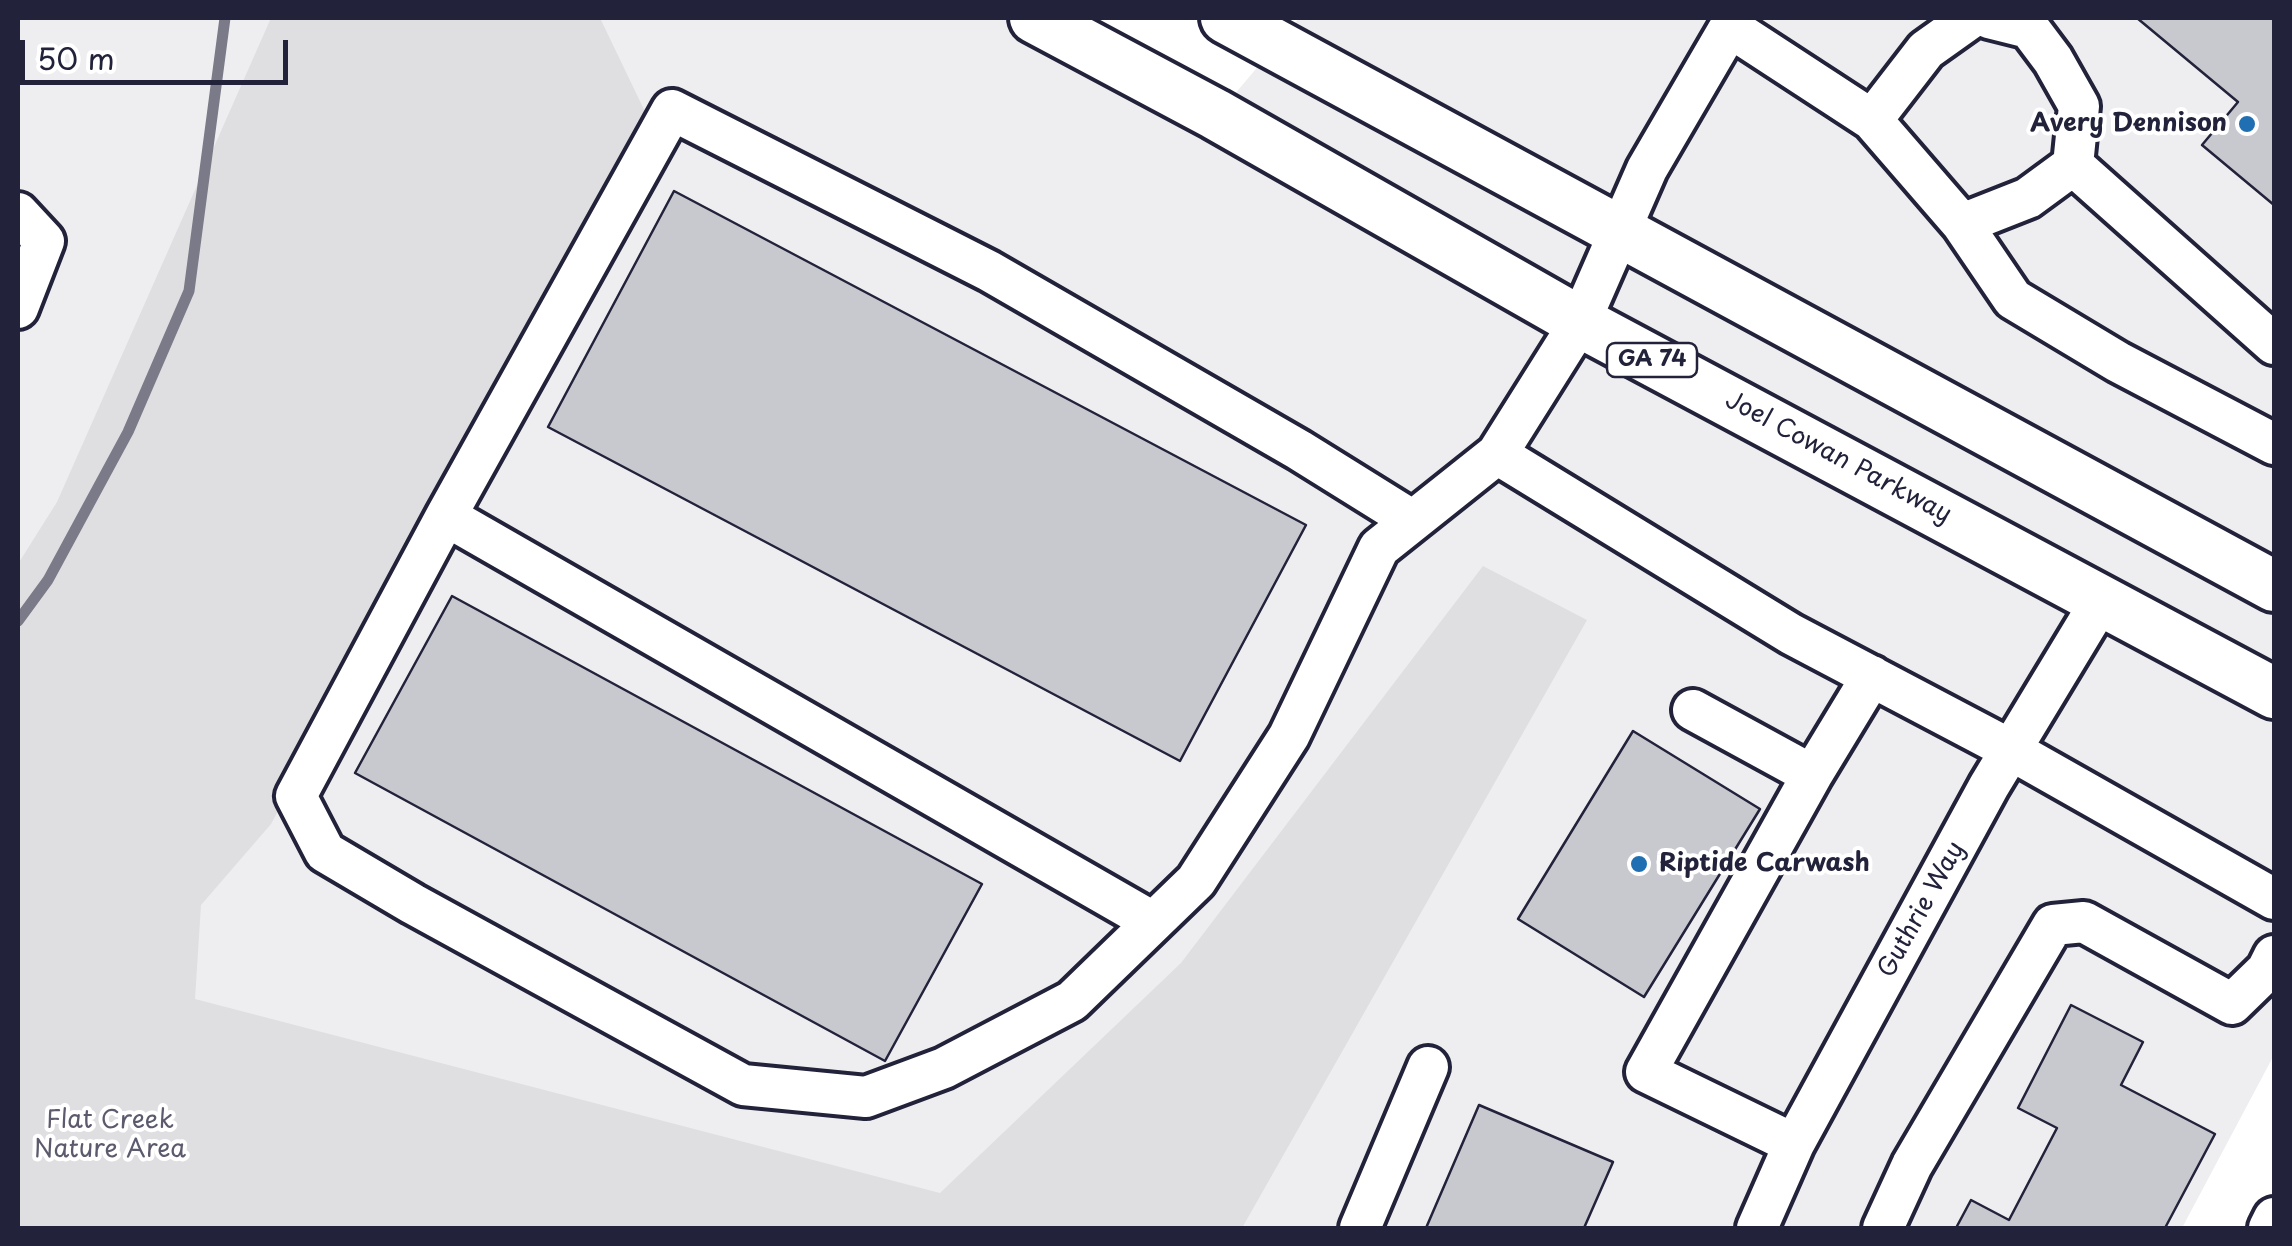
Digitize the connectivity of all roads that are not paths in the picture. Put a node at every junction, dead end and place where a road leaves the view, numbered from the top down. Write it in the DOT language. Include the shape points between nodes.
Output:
graph roads {
  1 [pos="1035,18"];
  2 [pos="1226,18"];
  3 [pos="1971,18"];
  4 [pos="1989,18"];
  5 [pos="1733,23"];
  6 [pos="1872,120"];
  7 [pos="2073,165"];
  8 [pos="18,213"];
  9 [pos="1962,224"];
  10 [pos="1619,232"];
  11 [pos="18,308"];
  12 [pos="1580,322"];
  13 [pos="2274,344"];
  14 [pos="2274,444"];
  15 [pos="1497,454"];
  16 [pos="446,516"];
  17 [pos="1412,521"];
  18 [pos="2274,586"];
  19 [pos="2102,600"];
  20 [pos="1872,676"];
  21 [pos="2274,693"];
  22 [pos="1693,710"];
  23 [pos="2011,750"];
  24 [pos="1812,775"];
  25 [pos="2274,899"];
  26 [pos="1153,922"];
  27 [pos="2274,956"];
  28 [pos="1428,1067"];
  29 [pos="1794,1144"];
  30 [pos="2274,1218"];
  31 [pos="1360,1228"];
  32 [pos="1757,1228"];
  33 [pos="1883,1228"];
  34 [pos="2269,1228"];
  1 -- 12 [label="main road, Joel Cowan Parkway / GA 74"];
  2 -- 10 [label="main road"];
  3 -- 6 [label="street" via="1926,50"];
  4 -- 7 [label="street" via="2029,28 2079,106"];
  5 -- 6 [label="street"];
  5 -- 10 [label="street"];
  6 -- 9 [label="street"];
  7 -- 9 [label="street" via="2028,198"];
  7 -- 13 [label="street"];
  8 -- 11 [label="street" via="44,241"];
  9 -- 14 [label="street" via="2013,299"];
  10 -- 12 [label="street"];
  10 -- 18 [label="main road"];
  12 -- 15 [label="street"];
  12 -- 19 [label="main road, Joel Cowan Parkway / GA 74"];
  15 -- 17 [label="street"];
  15 -- 20 [label="street" via="1791,634"];
  16 -- 17 [label="street" via="672,110 989,272"];
  16 -- 26 [label="street"];
  16 -- 26 [label="street" via="296,796 325,852 413,904 743,1085 866,1097 944,1068 1072,1001"];
  17 -- 26 [label="street" via="1379,548 1289,736 1196,881"];
  19 -- 21 [label="main road, Joel Cowan Parkway / GA 74"];
  19 -- 23 [label="street, Guthrie Way"];
  20 -- 23 [label="street"];
  20 -- 24 [label="street"];
  22 -- 24 [label="street"];
  23 -- 25 [label="street"];
  23 -- 29 [label="street, Guthrie Way"];
  24 -- 29 [label="street" via="1646,1072"];
  27 -- 33 [label="street" via="2232,1004 2084,922 2053,925 1912,1165"];
  28 -- 31 [label="street"];
  29 -- 32 [label="street, Guthrie Way"];
  30 -- 34 [label="street"];
}
